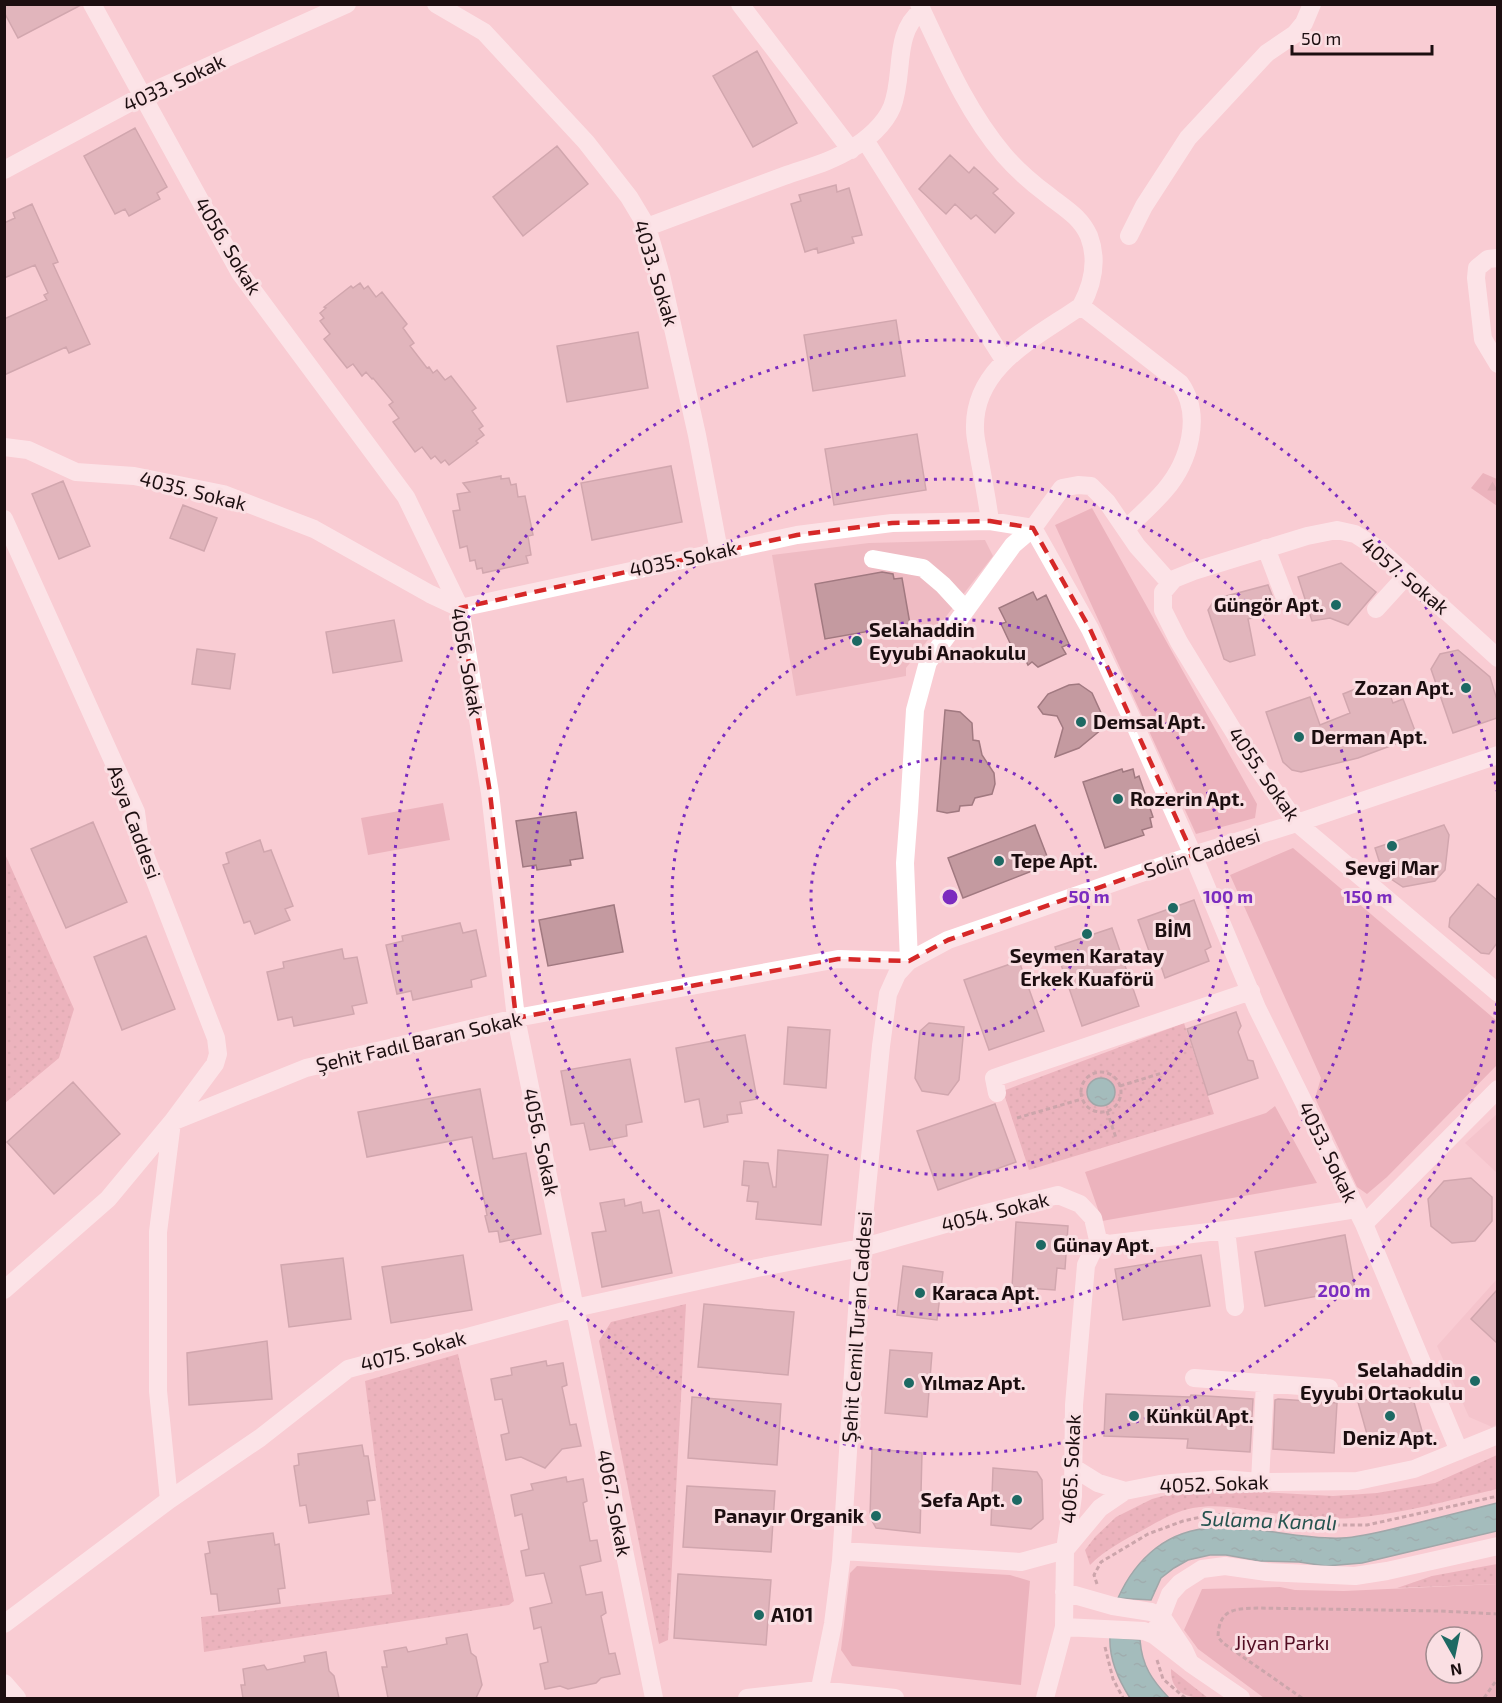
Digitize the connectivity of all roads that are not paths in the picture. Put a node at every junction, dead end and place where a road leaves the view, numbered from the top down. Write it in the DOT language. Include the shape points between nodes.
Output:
graph roads {
  1 [pos="92,4"];
  2 [pos="347,4"];
  3 [pos="436,4"];
  4 [pos="740,4"];
  5 [pos="1312,4"];
  6 [pos="921,7"];
  7 [pos="142,96"];
  8 [pos="858,145"];
  9 [pos="4,170"];
  10 [pos="647,227"];
  11 [pos="1129,236"];
  12 [pos="1497,258"];
  13 [pos="1081,306"];
  14 [pos="1004,360"];
  15 [pos="1497,364"];
  16 [pos="4,447"];
  17 [pos="4,519"];
  18 [pos="990,521"];
  19 [pos="1033,528"];
  20 [pos="1126,529"];
  21 [pos="1266,548"];
  22 [pos="719,551"];
  23 [pos="873,559"];
  24 [pos="1407,575"];
  25 [pos="1170,583"];
  26 [pos="1285,598"];
  27 [pos="460,608"];
  28 [pos="1376,609"];
  29 [pos="966,610"];
  30 [pos="1497,658"];
  31 [pos="1497,755"];
  32 [pos="1297,824"];
  33 [pos="1192,855"];
  34 [pos="909,961"];
  35 [pos="1251,991"];
  36 [pos="1497,993"];
  37 [pos="516,1018"];
  38 [pos="1497,1089"];
  39 [pos="997,1093"];
  40 [pos="172,1122"];
  41 [pos="1360,1217"];
  42 [pos="1226,1230"];
  43 [pos="1098,1240"];
  44 [pos="861,1248"];
  45 [pos="4,1290"];
  46 [pos="1235,1307"];
  47 [pos="575,1308"];
  48 [pos="1194,1378"];
  49 [pos="1264,1383"];
  50 [pos="1329,1388"];
  51 [pos="1497,1435"];
  52 [pos="1459,1451"];
  53 [pos="1074,1468"];
  54 [pos="1260,1482"];
  55 [pos="1125,1491"];
  56 [pos="169,1500"];
  57 [pos="1497,1546"];
  58 [pos="1065,1550"];
  59 [pos="842,1551"];
  60 [pos="1064,1592"];
  61 [pos="1154,1614"];
  62 [pos="4,1624"];
  63 [pos="1064,1627"];
  64 [pos="1146,1633"];
  65 [pos="1190,1663"];
  66 [pos="4,1683"];
  67 [pos="818,1694"];
  68 [pos="17,1698"];
  69 [pos="654,1698"];
  70 [pos="747,1698"];
  71 [pos="895,1698"];
  72 [pos="1045,1698"];
  73 [pos="1241,1698"];
  1 -- 7 [label="street, 4056. Sokak"];
  2 -- 7 [label="street, 4033. Sokak"];
  3 -- 10 [label="street, 4033. Sokak" via="484,32 586,142"];
  4 -- 8 [label="street"];
  5 -- 11 [label="street" via="1305,23 1295,34 1267,53 1188,138"];
  6 -- 8 [label="street" via="903,37 892,106"];
  6 -- 13 [label="street" via="961,94 990,138 1027,178 1083,224 1094,266"];
  7 -- 9 [label="street, 4033. Sokak"];
  7 -- 27 [label="street, 4056. Sokak" via="240,273 406,497"];
  8 -- 10 [label="street" via="835,158"];
  8 -- 14 [label="street"];
  10 -- 22 [label="street, 4033. Sokak" via="692,412"];
  12 -- 15 [label="street" via="1488,259 1477,268 1476,278 1483,339"];
  13 -- 14 [label="street"];
  13 -- 20 [label="street" via="1180,383 1192,410 1192,429 1176,472 1166,489"];
  14 -- 18 [label="street" via="984,387 975,418"];
  16 -- 27 [label="street, 4035. Sokak" via="28,450 76,472 134,476 223,494 315,529"];
  17 -- 40 [label="street, Asya Caddesi" via="135,812 140,842 216,1038 215,1064"];
  18 -- 19 [label="street, 4035. Sokak"];
  18 -- 22 [label="street, 4035. Sokak" via="892,523 797,534"];
  19 -- 20 [label="street" via="1062,489 1078,485 1092,486"];
  19 -- 29 [label="street" via="1013,545"];
  19 -- 33 [label="street" via="1090,628"];
  20 -- 25 [label="street"];
  21 -- 24 [label="street, 4057. Sokak" via="1336,530 1355,534"];
  21 -- 25 [label="street, 4057. Sokak" via="1194,571"];
  21 -- 26 [label="street"];
  22 -- 27 [label="street, 4035. Sokak"];
  23 -- 29 [label="street" via="923,568"];
  24 -- 28 [label="street"];
  24 -- 30 [label="street, 4057. Sokak"];
  25 -- 32 [label="street, 4055. Sokak" via="1163,592 1163,610 1179,642 1245,750"];
  27 -- 37 [label="street, 4056. Sokak" via="490,793"];
  29 -- 34 [label="street" via="928,662 915,710 905,863"];
  31 -- 32 [label="street, Solin Caddesi"];
  32 -- 33 [label="street, Solin Caddesi"];
  32 -- 36 [label="street, 4055. Sokak"];
  33 -- 34 [label="street, Solin Caddesi" via="948,940"];
  33 -- 35 [label="street, 4053. Sokak"];
  34 -- 37 [label="street, Şehit Fadıl Baran Sokak" via="838,959"];
  34 -- 44 [label="street, Şehit Cemil Turan Caddesi" via="897,974 888,994"];
  35 -- 39 [label="street" via="994,1078"];
  35 -- 41 [label="street, 4053. Sokak"];
  37 -- 40 [label="street, Şehit Fadıl Baran Sokak" via="306,1068"];
  37 -- 47 [label="street, 4056. Sokak"];
  38 -- 41 [label="street"];
  40 -- 45 [label="street, Şehit Fadıl Baran Sokak" via="108,1199"];
  40 -- 56 [label="street" via="158,1232 158,1390"];
  41 -- 42 [label="street"];
  41 -- 52 [label="street, 4053. Sokak"];
  42 -- 43 [label="street" via="1108,1244"];
  42 -- 46 [label="street"];
  43 -- 44 [label="street, 4054. Sokak" via="1093,1218 1080,1204 1058,1196"];
  43 -- 53 [label="street, 4065. Sokak" via="1086,1265 1074,1405"];
  44 -- 47 [label="street, 4075. Sokak"];
  44 -- 59 [label="street, Şehit Cemil Turan Caddesi"];
  47 -- 56 [label="street, 4075. Sokak" via="348,1369 260,1438"];
  47 -- 69 [label="street, 4067. Sokak"];
  48 -- 49 [label="street"];
  49 -- 50 [label="street"];
  49 -- 54 [label="street"];
  51 -- 52 [label="street, 4052. Sokak"];
  52 -- 54 [label="street, 4052. Sokak" via="1414,1469 1357,1481"];
  53 -- 55 [label="street" via="1098,1483"];
  53 -- 58 [label="street, 4065. Sokak"];
  54 -- 55 [label="street, 4052. Sokak" via="1191,1481"];
  55 -- 58 [label="street, 4052. Sokak" via="1100,1508"];
  56 -- 62 [label="street, 4075. Sokak"];
  57 -- 61 [label="street" via="1355,1576 1225,1566 1202,1569 1180,1583"];
  58 -- 59 [label="street" via="1021,1562"];
  58 -- 60 [label="street, 4065. Sokak"];
  59 -- 67 [label="street, Şehit Cemil Turan Caddesi" via="833,1624"];
  60 -- 61 [label="street"];
  60 -- 63 [label="street, 4065. Sokak"];
  61 -- 64 [label="street"];
  61 -- 65 [label="street"];
  63 -- 64 [label="street"];
  63 -- 72 [label="street, 4065. Sokak"];
  64 -- 65 [label="street"];
  65 -- 73 [label="street"];
  66 -- 68 [label="street"];
  67 -- 70 [label="street"];
  67 -- 71 [label="street"];
}
